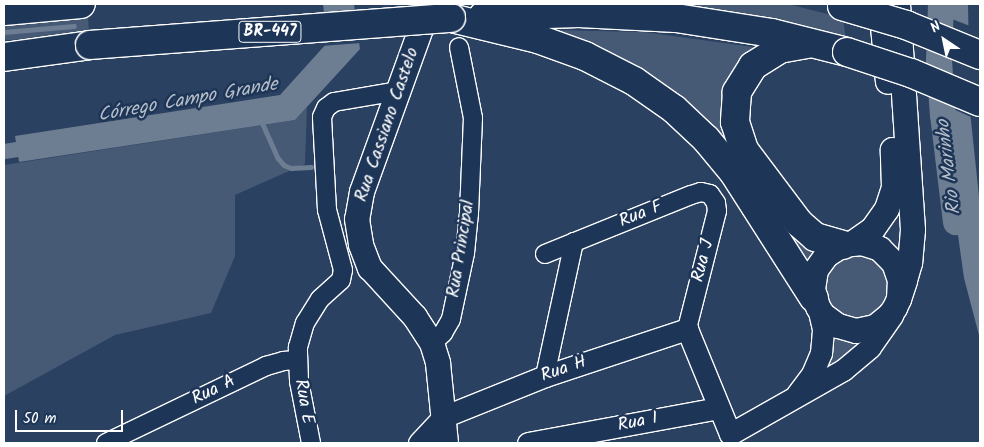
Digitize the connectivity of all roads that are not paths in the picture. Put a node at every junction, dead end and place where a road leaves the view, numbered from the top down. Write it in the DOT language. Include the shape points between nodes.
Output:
graph roads {
  1 [pos="81,4"];
  2 [pos="882,4"];
  3 [pos="898,4"];
  4 [pos="836,5"];
  5 [pos="4,11"];
  6 [pos="454,15"];
  7 [pos="816,44"];
  8 [pos="459,48"];
  9 [pos="980,55"];
  10 [pos="4,57"];
  11 [pos="399,91"];
  12 [pos="980,102"];
  13 [pos="710,194"];
  14 [pos="574,242"];
  15 [pos="848,244"];
  16 [pos="545,254"];
  17 [pos="816,303"];
  18 [pos="897,303"];
  19 [pos="687,330"];
  20 [pos="432,343"];
  21 [pos="297,360"];
  22 [pos="545,376"];
  23 [pos="789,400"];
  24 [pos="718,408"];
  25 [pos="443,417"];
  26 [pos="732,439"];
  27 [pos="106,443"];
  28 [pos="311,443"];
  29 [pos="420,443"];
  30 [pos="446,443"];
  31 [pos="528,443"];
  1 -- 5 [label="main road"];
  2 -- 15 [label="main road" via="894,186 888,210 881,220 863,237"];
  3 -- 18 [label="main road" via="913,230 910,263"];
  4 -- 9 [label="main road, bridge" via="906,25"];
  6 -- 7 [label="main road, BR-447" via="644,15 740,27"];
  6 -- 10 [label="main road, BR-447, bridge" via="90,46"];
  6 -- 11 [label="main road, Rua Cassiano Castelo"];
  6 -- 17 [label="main road" via="585,56 634,81 674,109 706,139 734,174"];
  7 -- 12 [label="main road, BR-447, bridge" via="911,73"];
  7 -- 15 [label="main road" via="780,49 752,66 738,92 735,122 744,150 799,223 824,242"];
  8 -- 20 [label="street, Rua Principal" via="473,118 469,214 465,253 451,319"];
  11 -- 20 [label="main road, Rua Cassiano Castelo" via="362,192 358,232 360,246 370,268 415,317"];
  11 -- 21 [label="street, Rua E" via="334,102 324,112 327,210 344,270 341,280 320,299 305,323"];
  13 -- 14 [label="street, Rua F" via="700,192 691,195"];
  13 -- 19 [label="street, Rua J" via="716,202 717,211"];
  14 -- 16 [label="street, Rua F"];
  14 -- 22 [label="street"];
  15 -- 17 [label="main road" via="827,255 816,270 813,289"];
  15 -- 18 [label="main road" via="871,245 888,255 900,280"];
  17 -- 18 [label="main road" via="830,321 856,331 883,322"];
  17 -- 23 [label="street" via="823,341 818,364 806,384"];
  18 -- 23 [label="street" via="880,335 857,359 831,378"];
  19 -- 22 [label="street, Rua H"];
  19 -- 24 [label="street"];
  20 -- 25 [label="main road" via="438,363"];
  21 -- 27 [label="street, Rua A" via="266,366"];
  21 -- 28 [label="street, Rua E"];
  22 -- 25 [label="street, Rua H"];
  23 -- 26 [label="street"];
  24 -- 26 [label="street"];
  24 -- 31 [label="street, Rua I"];
  25 -- 29 [label="street"];
  25 -- 30 [label="main road"];
}
